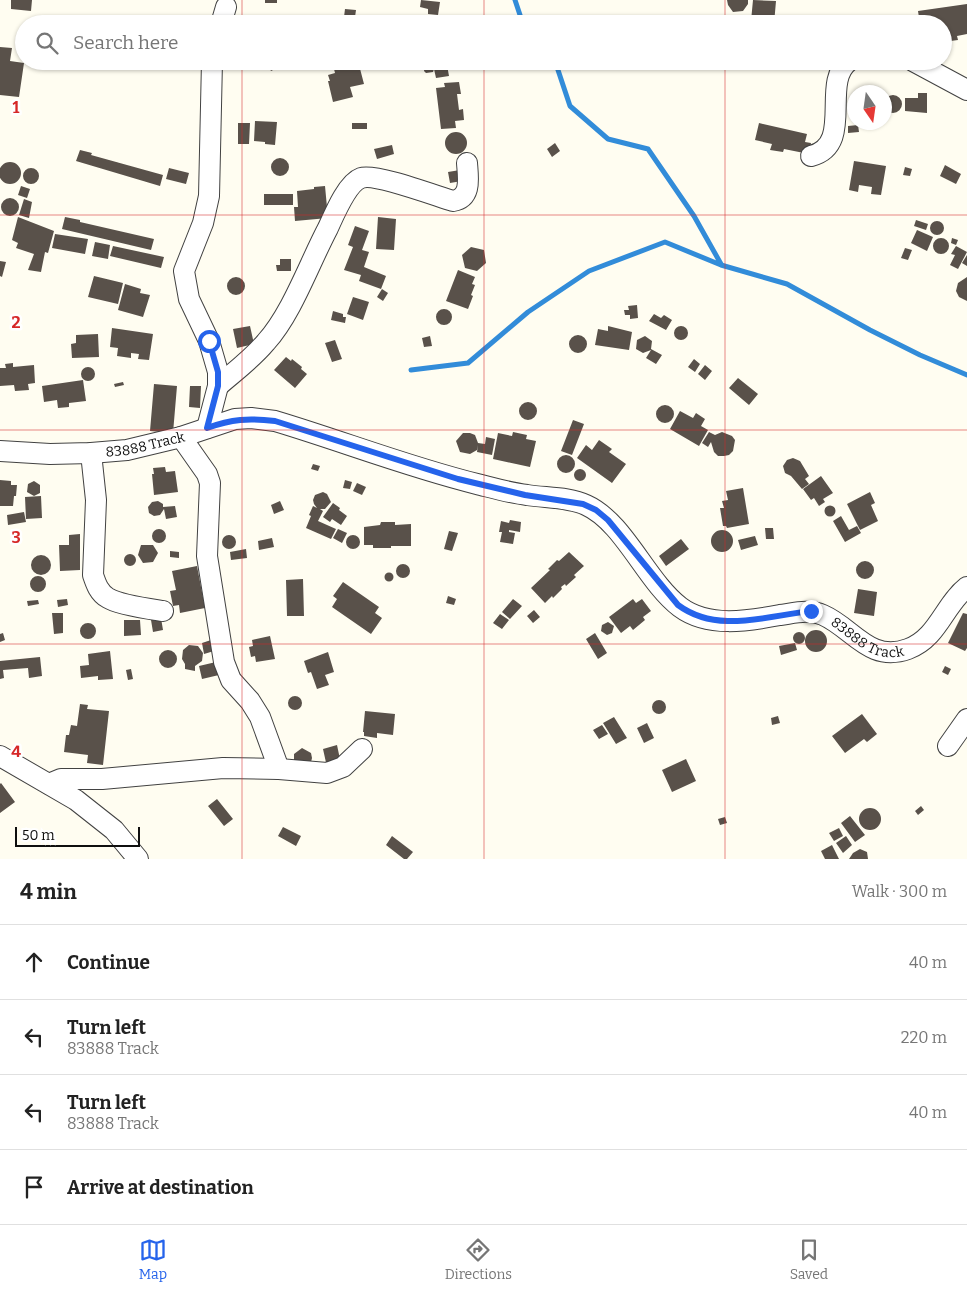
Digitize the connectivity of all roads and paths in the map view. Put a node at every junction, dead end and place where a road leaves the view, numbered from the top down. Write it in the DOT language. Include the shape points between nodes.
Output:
graph roads {
  1 [pos="212,70"];
  2 [pos="842,70"];
  3 [pos="930,70"];
  4 [pos="967,90"];
  5 [pos="811,156"];
  6 [pos="467,163"];
  7 [pos="218,386"];
  8 [pos="207,428"];
  9 [pos="181,437"];
  10 [pos="0,451"];
  11 [pos="91,453"];
  12 [pos="967,587"];
  13 [pos="164,611"];
  14 [pos="967,720"];
  15 [pos="948,746"];
  16 [pos="362,749"];
  17 [pos="0,756"];
  18 [pos="279,768"];
  19 [pos="49,784"];
  20 [pos="138,859"];
  1 -- 7 [label="street" via="209,196 203,223 184,270 189,299 215,357"];
  2 -- 5 [label="street" via="833,136 823,151"];
  3 -- 4 [label="street"];
  6 -- 7 [label="street" via="468,189 465,195 453,201 368,177 354,182 290,306 267,342"];
  7 -- 8 [label="street"];
  8 -- 9 [label="street, 83888 Track"];
  8 -- 12 [label="street, 83888 Track" via="235,419 275,421 458,479 525,495 583,504 608,520 678,605 717,622 811,611 840,625 868,647 893,652 907,649 930,635"];
  9 -- 11 [label="street, 83888 Track" via="127,450"];
  9 -- 18 [label="street" via="210,483 207,556 224,662 231,680 260,717"];
  10 -- 11 [label="street, 83888 Track"];
  11 -- 13 [label="street" via="96,500 93,575 96,584 108,599"];
  14 -- 15 [label="street"];
  16 -- 18 [label="street" via="343,766 327,773"];
  17 -- 19 [label="street"];
  18 -- 19 [label="street" via="223,768 102,779 61,779"];
  19 -- 20 [label="street" via="76,800 114,830"];
}
